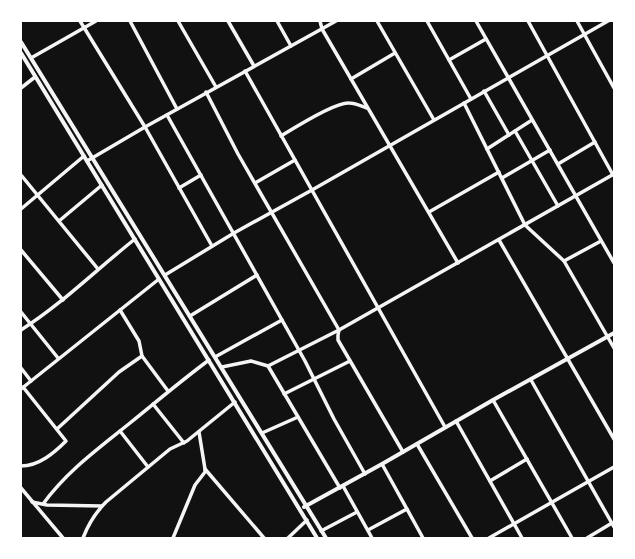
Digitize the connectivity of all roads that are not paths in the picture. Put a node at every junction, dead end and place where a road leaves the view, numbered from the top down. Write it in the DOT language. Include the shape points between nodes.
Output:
graph roads {
  1 [pos="80,21"];
  2 [pos="96,21"];
  3 [pos="130,21"];
  4 [pos="178,21"];
  5 [pos="228,21"];
  6 [pos="277,21"];
  7 [pos="320,21"];
  8 [pos="336,21"];
  9 [pos="377,21"];
  10 [pos="427,21"];
  11 [pos="476,21"];
  12 [pos="528,21"];
  13 [pos="577,21"];
  14 [pos="608,21"];
  15 [pos="84,28"];
  16 [pos="322,29"];
  17 [pos="584,34"];
  18 [pos="486,39"];
  19 [pos="21,42"];
  20 [pos="291,46"];
  21 [pos="21,53"];
  22 [pos="395,53"];
  23 [pos="547,55"];
  24 [pos="31,58"];
  25 [pos="449,60"];
  26 [pos="254,66"];
  27 [pos="244,71"];
  28 [pos="35,77"];
  29 [pos="508,78"];
  30 [pos="351,79"];
  31 [pos="216,87"];
  32 [pos="21,88"];
  33 [pos="614,88"];
  34 [pos="484,91"];
  35 [pos="206,92"];
  36 [pos="471,99"];
  37 [pos="464,103"];
  38 [pos="368,108"];
  39 [pos="177,109"];
  40 [pos="167,115"];
  41 [pos="434,120"];
  42 [pos="532,120"];
  43 [pos="144,127"];
  44 [pos="515,131"];
  45 [pos="509,135"];
  46 [pos="281,136"];
  47 [pos="595,142"];
  48 [pos="390,145"];
  49 [pos="487,149"];
  50 [pos="550,150"];
  51 [pos="84,156"];
  52 [pos="92,158"];
  53 [pos="295,160"];
  54 [pos="87,161"];
  55 [pos="532,161"];
  56 [pos="558,164"];
  57 [pos="499,172"];
  58 [pos="21,175"];
  59 [pos="201,175"];
  60 [pos="614,175"];
  61 [pos="502,178"];
  62 [pos="255,183"];
  63 [pos="102,185"];
  64 [pos="179,188"];
  65 [pos="312,190"];
  66 [pos="37,195"];
  67 [pos="576,196"];
  68 [pos="558,206"];
  69 [pos="21,209"];
  70 [pos="272,212"];
  71 [pos="429,212"];
  72 [pos="59,221"];
  73 [pos="525,225"];
  74 [pos="234,234"];
  75 [pos="135,239"];
  76 [pos="499,240"];
  77 [pos="600,241"];
  78 [pos="212,246"];
  79 [pos="21,250"];
  80 [pos="564,261"];
  81 [pos="458,263"];
  82 [pos="614,263"];
  83 [pos="98,268"];
  84 [pos="165,275"];
  85 [pos="257,275"];
  86 [pos="159,279"];
  87 [pos="63,300"];
  88 [pos="378,308"];
  89 [pos="120,310"];
  90 [pos="21,312"];
  91 [pos="190,316"];
  92 [pos="282,320"];
  93 [pos="30,324"];
  94 [pos="21,330"];
  95 [pos="339,330"];
  96 [pos="614,333"];
  97 [pos="607,336"];
  98 [pos="614,348"];
  99 [pos="299,351"];
  100 [pos="142,356"];
  101 [pos="215,357"];
  102 [pos="58,358"];
  103 [pos="568,359"];
  104 [pos="209,360"];
  105 [pos="350,361"];
  106 [pos="268,366"];
  107 [pos="21,368"];
  108 [pos="222,368"];
  109 [pos="314,380"];
  110 [pos="531,380"];
  111 [pos="31,381"];
  112 [pos="22,388"];
  113 [pos="168,391"];
  114 [pos="284,394"];
  115 [pos="493,400"];
  116 [pos="235,402"];
  117 [pos="153,404"];
  118 [pos="298,416"];
  119 [pos="456,421"];
  120 [pos="445,427"];
  121 [pos="56,428"];
  122 [pos="120,431"];
  123 [pos="199,432"];
  124 [pos="262,433"];
  125 [pos="614,439"];
  126 [pos="184,443"];
  127 [pos="417,444"];
  128 [pos="403,452"];
  129 [pos="527,458"];
  130 [pos="382,464"];
  131 [pos="21,466"];
  132 [pos="148,467"];
  133 [pos="614,467"];
  134 [pos="205,469"];
  135 [pos="365,474"];
  136 [pos="490,481"];
  137 [pos="588,482"];
  138 [pos="341,487"];
  139 [pos="21,488"];
  140 [pos="32,502"];
  141 [pos="552,502"];
  142 [pos="43,504"];
  143 [pos="102,506"];
  144 [pos="306,506"];
  145 [pos="300,509"];
  146 [pos="407,509"];
  147 [pos="358,512"];
  148 [pos="307,520"];
  149 [pos="514,524"];
  150 [pos="613,525"];
  151 [pos="368,530"];
  152 [pos="321,531"];
  153 [pos="63,538"];
  154 [pos="83,538"];
  155 [pos="173,538"];
  156 [pos="264,538"];
  157 [pos="288,538"];
  158 [pos="318,538"];
  159 [pos="326,538"];
  160 [pos="372,538"];
  161 [pos="423,538"];
  162 [pos="472,538"];
  163 [pos="489,538"];
  164 [pos="522,538"];
  165 [pos="572,538"];
  166 [pos="586,538"];
  1 -- 15 [label="street"];
  2 -- 15 [label="street"];
  3 -- 39 [label="street"];
  4 -- 31 [label="street"];
  5 -- 26 [label="street"];
  6 -- 20 [label="street"];
  7 -- 16 [label="street"];
  8 -- 16 [label="street"];
  9 -- 22 [label="street"];
  10 -- 25 [label="street"];
  11 -- 18 [label="street"];
  12 -- 23 [label="street"];
  13 -- 17 [label="street"];
  14 -- 17 [label="street"];
  15 -- 24 [label="street"];
  15 -- 43 [label="street"];
  16 -- 20 [label="street"];
  16 -- 30 [label="street"];
  17 -- 23 [label="street"];
  17 -- 33 [label="street"];
  18 -- 25 [label="street"];
  18 -- 29 [label="street"];
  19 -- 24 [label="street"];
  20 -- 26 [label="street"];
  21 -- 28 [label="street"];
  22 -- 30 [label="street"];
  22 -- 41 [label="street"];
  23 -- 29 [label="street"];
  23 -- 47 [label="street"];
  24 -- 52 [label="street"];
  25 -- 36 [label="street"];
  26 -- 27 [label="street"];
  27 -- 31 [label="street"];
  27 -- 46 [label="street"];
  28 -- 32 [label="street"];
  28 -- 51 [label="street"];
  29 -- 34 [label="street"];
  29 -- 42 [label="street"];
  30 -- 38 [label="street"];
  31 -- 35 [label="street"];
  34 -- 36 [label="street"];
  34 -- 45 [label="street"];
  35 -- 39 [label="street"];
  35 -- 62 [label="street"];
  36 -- 37 [label="street"];
  37 -- 41 [label="street"];
  37 -- 49 [label="street"];
  38 -- 46 [label="street" via="345,103"];
  38 -- 48 [label="street"];
  39 -- 40 [label="street"];
  40 -- 43 [label="street"];
  40 -- 59 [label="street"];
  41 -- 48 [label="street"];
  42 -- 44 [label="street"];
  42 -- 50 [label="street"];
  43 -- 52 [label="street"];
  43 -- 64 [label="street"];
  44 -- 45 [label="street"];
  44 -- 55 [label="street"];
  45 -- 49 [label="street"];
  46 -- 53 [label="street"];
  47 -- 56 [label="street"];
  47 -- 60 [label="street"];
  48 -- 65 [label="street"];
  48 -- 71 [label="street"];
  49 -- 57 [label="street"];
  50 -- 55 [label="street"];
  50 -- 56 [label="street"];
  51 -- 54 [label="street"];
  51 -- 66 [label="street"];
  52 -- 54 [label="street"];
  52 -- 84 [label="street"];
  53 -- 62 [label="street"];
  53 -- 65 [label="street"];
  54 -- 63 [label="street"];
  55 -- 61 [label="street"];
  55 -- 68 [label="street"];
  56 -- 67 [label="street"];
  57 -- 61 [label="street"];
  57 -- 71 [label="street"];
  58 -- 66 [label="street"];
  59 -- 64 [label="street"];
  59 -- 74 [label="street"];
  60 -- 67 [label="street"];
  61 -- 73 [label="street"];
  62 -- 70 [label="street"];
  63 -- 72 [label="street"];
  63 -- 75 [label="street"];
  64 -- 78 [label="street"];
  65 -- 70 [label="street"];
  65 -- 88 [label="street"];
  66 -- 69 [label="street"];
  66 -- 72 [label="street"];
  67 -- 68 [label="street"];
  67 -- 77 [label="street"];
  68 -- 73 [label="street"];
  70 -- 74 [label="street"];
  70 -- 95 [label="street"];
  71 -- 81 [label="street"];
  72 -- 83 [label="street"];
  73 -- 76 [label="street"];
  73 -- 80 [label="street"];
  74 -- 78 [label="street"];
  74 -- 85 [label="street"];
  75 -- 83 [label="street"];
  75 -- 86 [label="street"];
  76 -- 81 [label="street"];
  76 -- 103 [label="street"];
  77 -- 80 [label="street"];
  77 -- 82 [label="street"];
  78 -- 84 [label="street"];
  79 -- 87 [label="street"];
  80 -- 97 [label="street"];
  81 -- 88 [label="street"];
  83 -- 87 [label="street"];
  84 -- 91 [label="street"];
  85 -- 91 [label="street"];
  85 -- 92 [label="street"];
  86 -- 89 [label="street"];
  86 -- 104 [label="street"];
  87 -- 93 [label="street"];
  88 -- 95 [label="street"];
  88 -- 120 [label="street"];
  89 -- 100 [label="street" via="139,341"];
  89 -- 102 [label="street"];
  90 -- 93 [label="street"];
  91 -- 101 [label="street"];
  92 -- 99 [label="street"];
  92 -- 101 [label="street"];
  93 -- 94 [label="street"];
  93 -- 102 [label="street"];
  95 -- 99 [label="street"];
  95 -- 105 [label="street" via="338,340"];
  96 -- 97 [label="street"];
  97 -- 98 [label="street"];
  97 -- 103 [label="street"];
  99 -- 106 [label="street"];
  99 -- 109 [label="street"];
  100 -- 113 [label="street"];
  100 -- 121 [label="street"];
  101 -- 108 [label="street"];
  102 -- 111 [label="street"];
  103 -- 110 [label="street"];
  103 -- 125 [label="street"];
  104 -- 113 [label="street"];
  104 -- 116 [label="street"];
  105 -- 109 [label="street"];
  105 -- 128 [label="street"];
  106 -- 108 [label="street" via="251,361"];
  106 -- 114 [label="street"];
  107 -- 111 [label="street"];
  108 -- 124 [label="street"];
  109 -- 114 [label="street"];
  109 -- 135 [label="street"];
  110 -- 115 [label="street"];
  110 -- 137 [label="street"];
  111 -- 112 [label="street"];
  112 -- 121 [label="street"];
  113 -- 117 [label="street"];
  114 -- 118 [label="street"];
  115 -- 119 [label="street"];
  115 -- 129 [label="street"];
  116 -- 123 [label="street"];
  116 -- 145 [label="street"];
  117 -- 122 [label="street"];
  117 -- 126 [label="street"];
  118 -- 124 [label="street"];
  118 -- 138 [label="street"];
  119 -- 120 [label="street"];
  119 -- 136 [label="street"];
  120 -- 127 [label="street"];
  121 -- 131 [label="street" via="66,441 47,457 28,466"];
  122 -- 132 [label="street"];
  122 -- 142 [label="street" via="72,470"];
  123 -- 126 [label="street"];
  123 -- 134 [label="street"];
  124 -- 144 [label="street"];
  126 -- 132 [label="street" via="170,449"];
  127 -- 128 [label="street"];
  127 -- 162 [label="street"];
  128 -- 130 [label="street"];
  129 -- 136 [label="street"];
  129 -- 141 [label="street"];
  130 -- 135 [label="street"];
  130 -- 146 [label="street"];
  132 -- 143 [label="street"];
  133 -- 137 [label="street"];
  134 -- 155 [label="street" via="195,485"];
  134 -- 156 [label="street"];
  135 -- 138 [label="street"];
  136 -- 149 [label="street"];
  137 -- 141 [label="street"];
  137 -- 150 [label="street"];
  138 -- 144 [label="street"];
  138 -- 147 [label="street"];
  139 -- 140 [label="street"];
  140 -- 142 [label="street"];
  140 -- 153 [label="street"];
  141 -- 149 [label="street"];
  141 -- 165 [label="street"];
  142 -- 143 [label="street"];
  143 -- 154 [label="street"];
  144 -- 145 [label="street"];
  144 -- 152 [label="street"];
  145 -- 148 [label="street"];
  146 -- 151 [label="street"];
  146 -- 161 [label="street"];
  147 -- 151 [label="street"];
  147 -- 152 [label="street"];
  148 -- 157 [label="street"];
  148 -- 158 [label="street"];
  149 -- 163 [label="street"];
  149 -- 164 [label="street"];
  150 -- 166 [label="street"];
  151 -- 160 [label="street"];
  152 -- 159 [label="street"];
}
